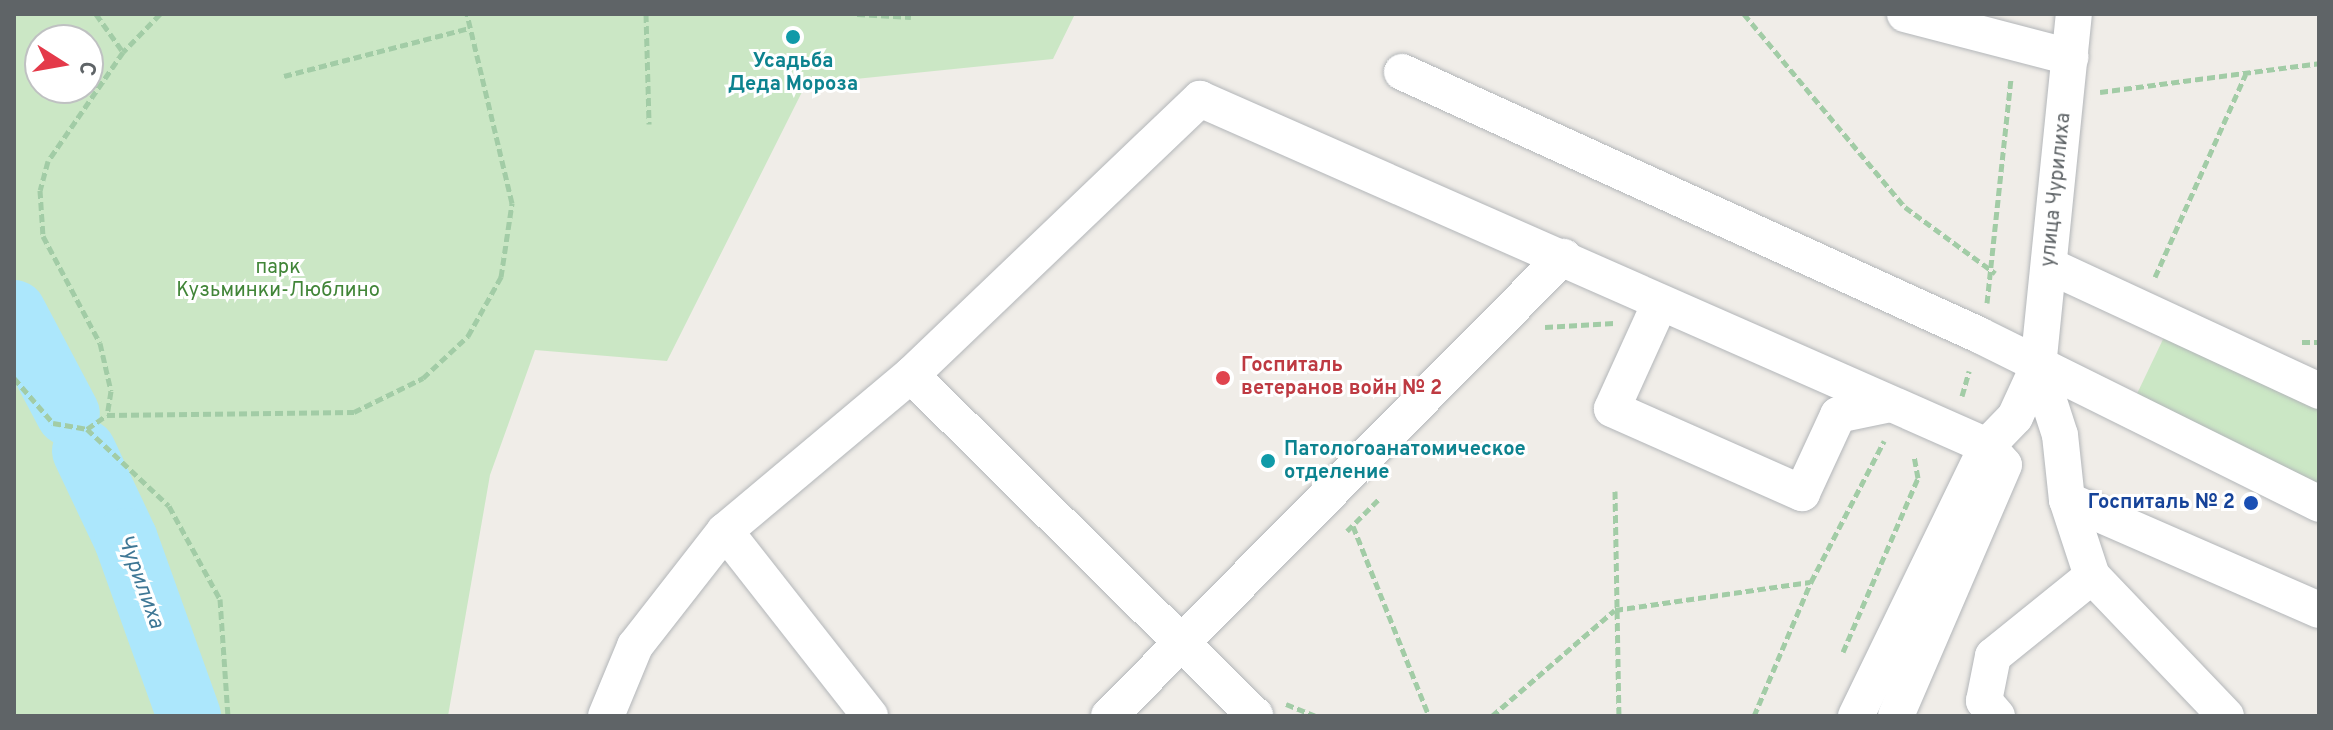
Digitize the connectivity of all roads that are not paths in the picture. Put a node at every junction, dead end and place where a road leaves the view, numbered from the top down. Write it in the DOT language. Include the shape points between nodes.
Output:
graph roads {
  1 [pos="1905,14"];
  2 [pos="2074,14"];
  3 [pos="2070,57"];
  4 [pos="1402,72"];
  5 [pos="1563,257"];
  6 [pos="2050,266"];
  7 [pos="1654,316"];
  8 [pos="2038,367"];
  9 [pos="911,375"];
  10 [pos="2319,391"];
  11 [pos="1888,420"];
  12 [pos="1987,446"];
  13 [pos="2067,500"];
  14 [pos="2319,504"];
  15 [pos="725,531"];
  16 [pos="2092,576"];
  17 [pos="2319,610"];
  18 [pos="1187,642"];
  19 [pos="606,716"];
  20 [pos="870,716"];
  21 [pos="1109,716"];
  22 [pos="1255,716"];
  23 [pos="1856,716"];
  24 [pos="1896,716"];
  25 [pos="1997,716"];
  26 [pos="2226,716"];
  1 -- 3 [label="street"];
  2 -- 3 [label="street, улица Чурилиха"];
  3 -- 6 [label="street, улица Чурилиха"];
  4 -- 8 [label="street" via="1979,335"];
  5 -- 7 [label="street"];
  5 -- 9 [label="street" via="1200,99"];
  5 -- 18 [label="street"];
  6 -- 8 [label="street, улица Чурилиха"];
  6 -- 10 [label="street"];
  7 -- 11 [label="street"];
  7 -- 11 [label="street" via="1612,409 1802,493 1838,415"];
  8 -- 12 [label="street" via="2015,417"];
  8 -- 13 [label="street" via="2060,435"];
  8 -- 14 [label="street"];
  9 -- 15 [label="street"];
  9 -- 18 [label="street"];
  11 -- 12 [label="street" via="1940,426"];
  12 -- 23 [label="street"];
  12 -- 24 [label="street" via="2004,465"];
  13 -- 16 [label="street"];
  13 -- 17 [label="street"];
  15 -- 19 [label="street" via="635,646"];
  15 -- 20 [label="street"];
  16 -- 25 [label="street" via="1993,656 1984,701"];
  16 -- 26 [label="street"];
  18 -- 21 [label="street"];
  18 -- 22 [label="street"];
}
